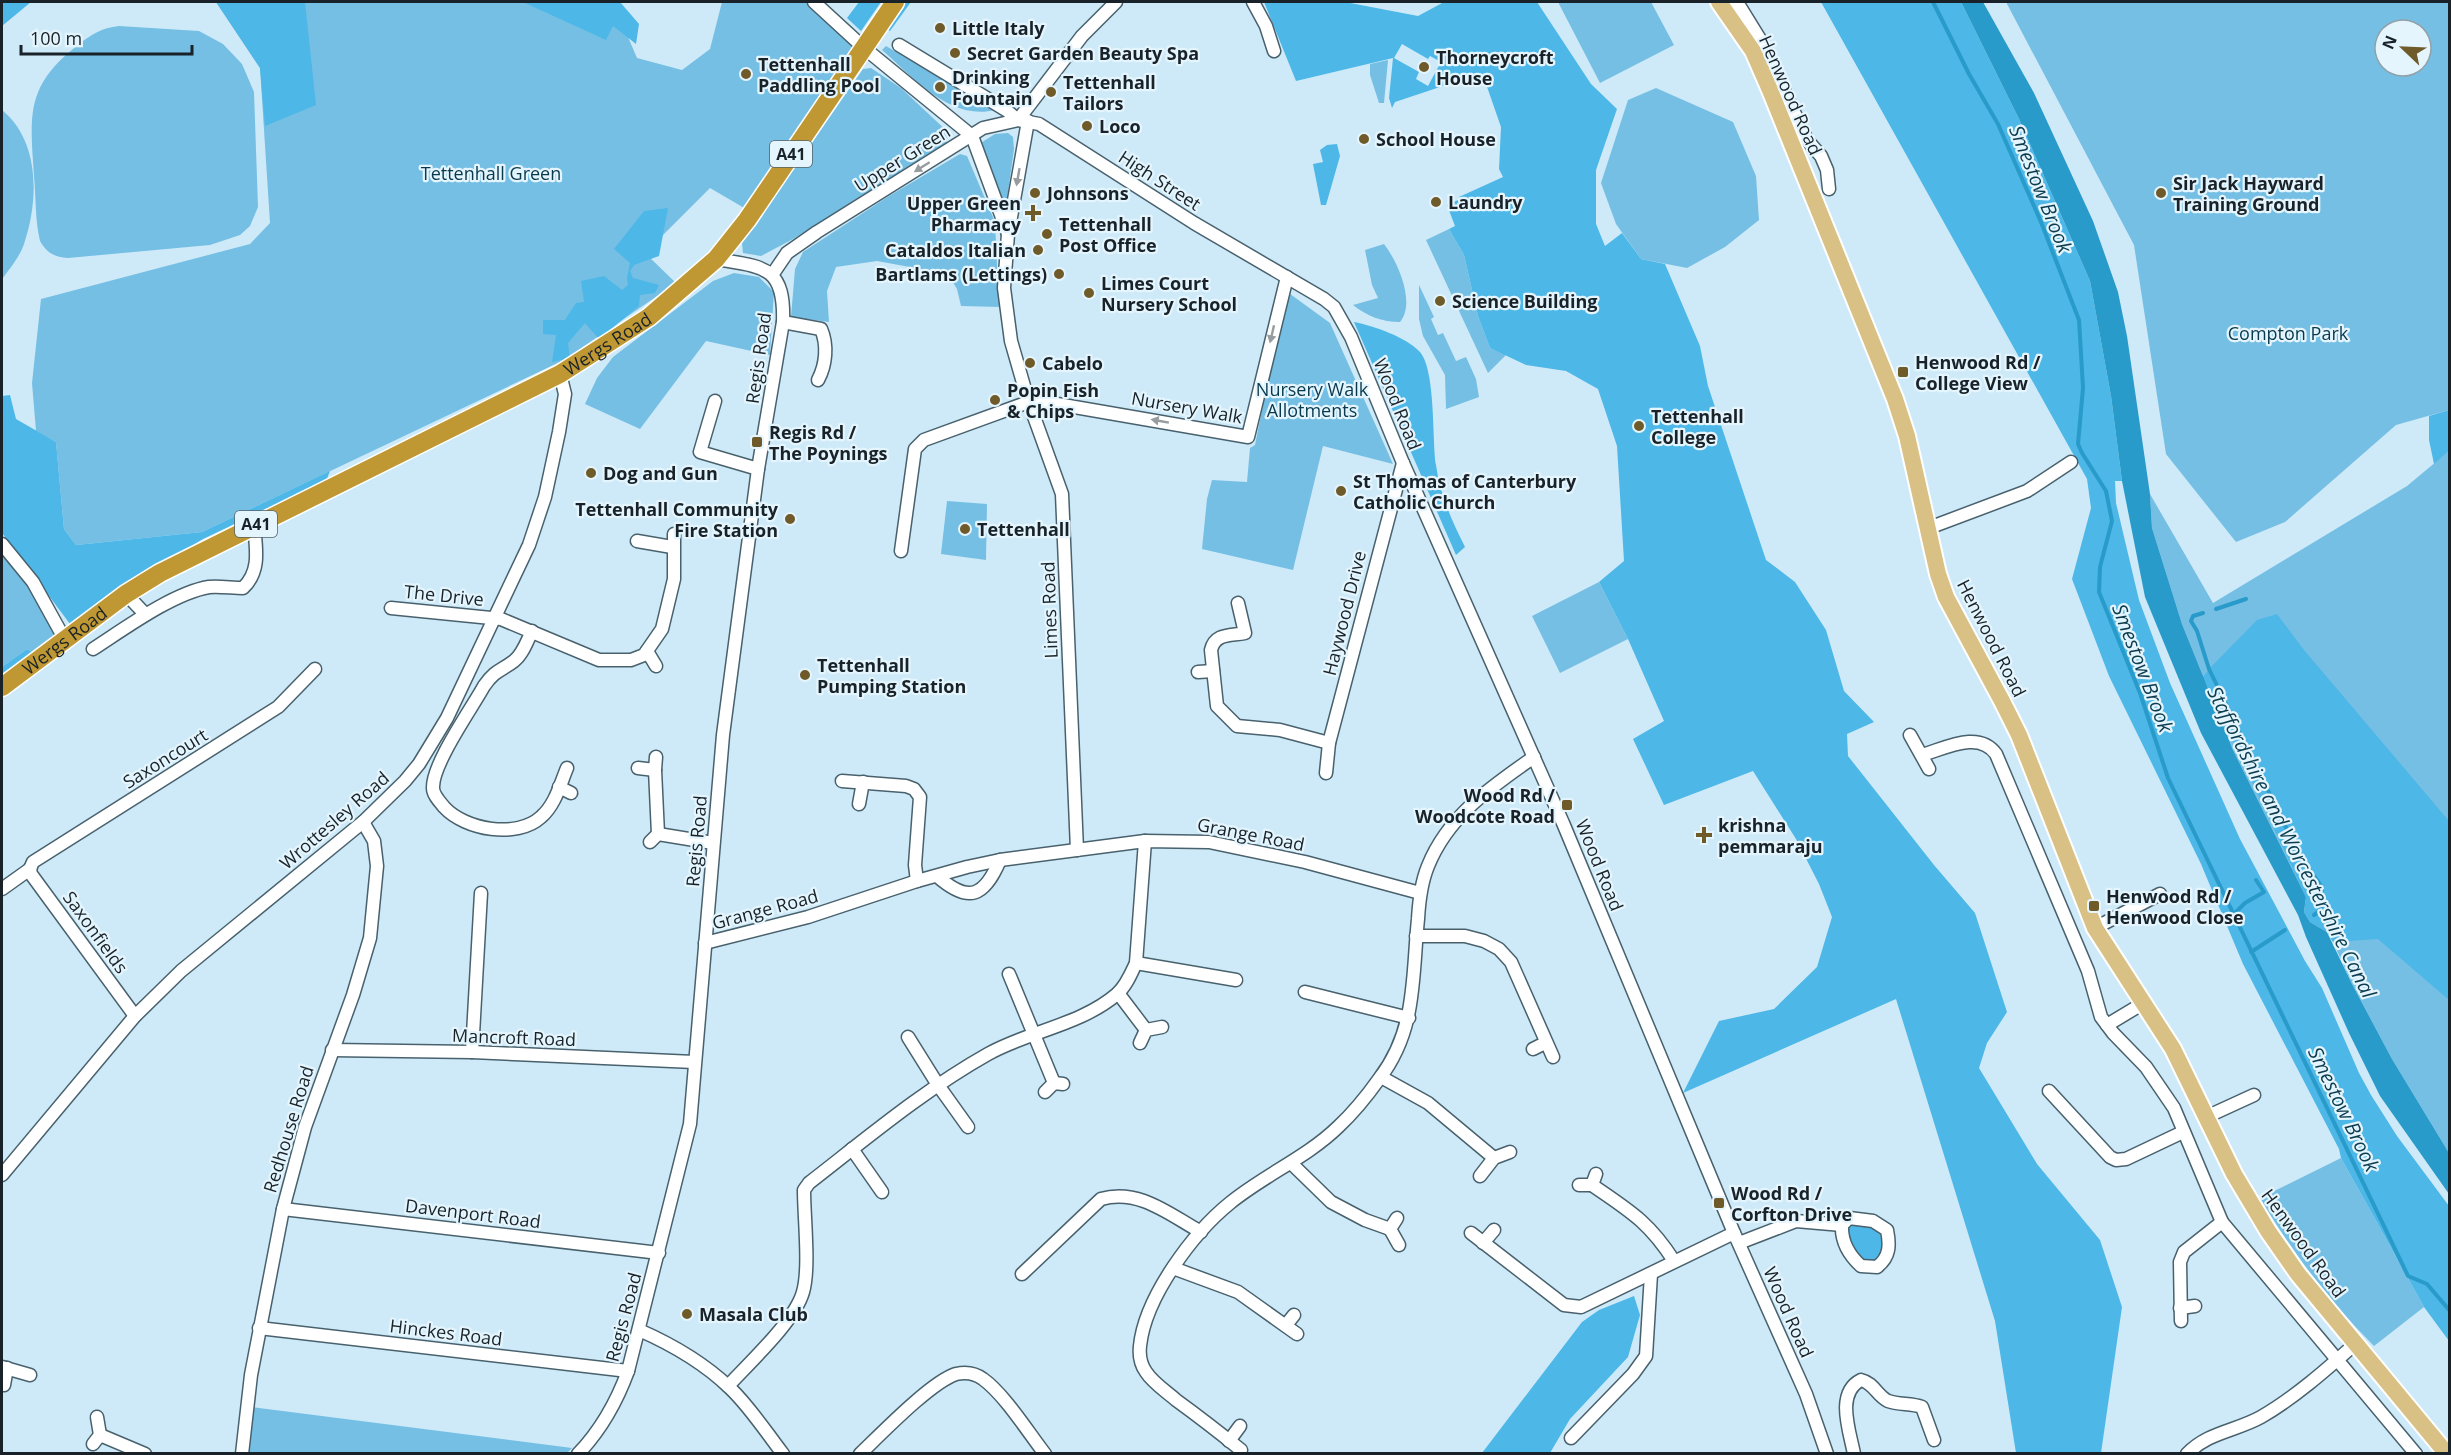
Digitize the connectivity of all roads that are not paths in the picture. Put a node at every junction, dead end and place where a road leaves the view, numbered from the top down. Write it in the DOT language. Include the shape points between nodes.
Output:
graph roads {
  1 [pos="814,2"];
  2 [pos="895,2"];
  3 [pos="1116,2"];
  4 [pos="1254,2"];
  5 [pos="1719,2"];
  6 [pos="1737,2"];
  7 [pos="899,45"];
  8 [pos="863,47"];
  9 [pos="1274,51"];
  10 [pos="1023,120"];
  11 [pos="972,136"];
  12 [pos="1827,170"];
  13 [pos="1805,176"];
  14 [pos="1829,189"];
  15 [pos="1008,234"];
  16 [pos="716,258"];
  17 [pos="772,274"];
  18 [pos="1287,277"];
  19 [pos="1324,299"];
  20 [pos="783,322"];
  21 [pos="560,374"];
  22 [pos="818,380"];
  23 [pos="715,400"];
  24 [pos="1028,400"];
  25 [pos="2071,462"];
  26 [pos="1403,463"];
  27 [pos="758,469"];
  28 [pos="254,525"];
  29 [pos="1926,529"];
  30 [pos="637,541"];
  31 [pos="2,544"];
  32 [pos="901,551"];
  33 [pos="126,594"];
  34 [pos="1238,603"];
  35 [pos="391,608"];
  36 [pos="146,614"];
  37 [pos="494,618"];
  38 [pos="532,631"];
  39 [pos="65,640"];
  40 [pos="93,649"];
  41 [pos="647,651"];
  42 [pos="656,666"];
  43 [pos="315,669"];
  44 [pos="1212,671"];
  45 [pos="1198,672"];
  46 [pos="2,687"];
  47 [pos="1910,735"];
  48 [pos="1329,743"];
  49 [pos="1922,755"];
  50 [pos="1534,757"];
  51 [pos="656,758"];
  52 [pos="567,768"];
  53 [pos="638,768"];
  54 [pos="1929,769"];
  55 [pos="655,771"];
  56 [pos="1326,774"];
  57 [pos="842,781"];
  58 [pos="863,782"];
  59 [pos="559,788"];
  60 [pos="572,793"];
  61 [pos="859,804"];
  62 [pos="363,822"];
  63 [pos="1145,841"];
  64 [pos="713,843"];
  65 [pos="1077,850"];
  66 [pos="1000,860"];
  67 [pos="30,869"];
  68 [pos="937,876"];
  69 [pos="917,881"];
  70 [pos="2,889"];
  71 [pos="481,893"];
  72 [pos="1420,893"];
  73 [pos="2160,894"];
  74 [pos="2095,928"];
  75 [pos="1416,936"];
  76 [pos="705,944"];
  77 [pos="1136,963"];
  78 [pos="1009,974"];
  79 [pos="1236,980"];
  80 [pos="1305,992"];
  81 [pos="1118,993"];
  82 [pos="2142,1004"];
  83 [pos="135,1016"];
  84 [pos="1409,1018"];
  85 [pos="2107,1025"];
  86 [pos="1162,1027"];
  87 [pos="1146,1030"];
  88 [pos="1033,1033"];
  89 [pos="908,1036"];
  90 [pos="1140,1043"];
  91 [pos="1545,1043"];
  92 [pos="1533,1049"];
  93 [pos="332,1050"];
  94 [pos="472,1052"];
  95 [pos="1553,1057"];
  96 [pos="694,1062"];
  97 [pos="1381,1077"];
  98 [pos="938,1085"];
  99 [pos="1054,1087"];
  100 [pos="2049,1091"];
  101 [pos="2254,1095"];
  102 [pos="2206,1117"];
  103 [pos="970,1130"];
  104 [pos="2183,1132"];
  105 [pos="852,1149"];
  106 [pos="1510,1152"];
  107 [pos="1494,1158"];
  108 [pos="1292,1164"];
  109 [pos="2,1175"];
  110 [pos="1480,1176"];
  111 [pos="1589,1182"];
  112 [pos="882,1192"];
  113 [pos="283,1209"];
  114 [pos="2222,1222"];
  115 [pos="1842,1225"];
  116 [pos="1494,1230"];
  117 [pos="1201,1232"];
  118 [pos="1471,1233"];
  119 [pos="1736,1238"];
  120 [pos="1483,1243"];
  121 [pos="1399,1245"];
  122 [pos="659,1253"];
  123 [pos="1674,1261"];
  124 [pos="1173,1268"];
  125 [pos="1030,1271"];
  126 [pos="1651,1274"];
  127 [pos="2195,1306"];
  128 [pos="2181,1308"];
  129 [pos="1294,1315"];
  130 [pos="2181,1321"];
  131 [pos="1286,1325"];
  132 [pos="260,1328"];
  133 [pos="639,1330"];
  134 [pos="1297,1334"];
  135 [pos="2355,1344"];
  136 [pos="2338,1359"];
  137 [pos="4,1368"];
  138 [pos="628,1371"];
  139 [pos="30,1375"];
  140 [pos="4,1385"];
  141 [pos="728,1386"];
  142 [pos="97,1417"];
  143 [pos="1240,1426"];
  144 [pos="1571,1438"];
  145 [pos="1934,1440"];
  146 [pos="1229,1441"];
  147 [pos="1241,1450"];
  148 [pos="145,1454"];
  149 [pos="242,1454"];
  150 [pos="578,1454"];
  151 [pos="783,1454"];
  152 [pos="860,1454"];
  153 [pos="1045,1454"];
  154 [pos="1827,1454"];
  155 [pos="1854,1454"];
  156 [pos="2187,1454"];
  157 [pos="2416,1454"];
  158 [pos="2447,1454"];
  1 -- 8 [label="street, Upper Green"];
  2 -- 8 [label="highway, A41"];
  3 -- 10 [label="street" via="1082,36"];
  4 -- 9 [label="street"];
  5 -- 13 [label="main road, Henwood Road" via="1753,51"];
  6 -- 12 [label="street, Henwood Road" via="1761,41 1807,140"];
  7 -- 10 [label="street"];
  8 -- 11 [label="street, Upper Green"];
  8 -- 16 [label="highway, Wergs Road / A41" via="747,220"];
  10 -- 11 [label="street" via="993,124"];
  10 -- 15 [label="street, Limes Road, one-way"];
  10 -- 18 [label="street, High Street" via="1039,124"];
  11 -- 15 [label="street, Limes Road"];
  11 -- 17 [label="street, Upper Green, one-way" via="817,232 787,253"];
  12 -- 13 [label="street, Henwood Road"];
  12 -- 14 [label="street, Henwood Road"];
  13 -- 29 [label="main road, Henwood Road" via="1894,399"];
  15 -- 24 [label="street, Limes Road" via="1004,288 1011,341"];
  16 -- 17 [label="street" via="761,267"];
  16 -- 21 [label="highway, Wergs Road / A41" via="649,317"];
  17 -- 20 [label="street, Regis Road" via="781,289"];
  18 -- 19 [label="street, High Street"];
  18 -- 24 [label="street, Nursery Walk, one-way" via="1248,437"];
  19 -- 26 [label="street, Wood Road" via="1334,307 1351,337"];
  20 -- 22 [label="street" via="821,329 825,337 824,368"];
  20 -- 27 [label="street, Regis Road"];
  21 -- 28 [label="highway, Wergs Road / A41"];
  21 -- 37 [label="street, Wrottesley Road" via="565,394 545,497 529,545"];
  23 -- 27 [label="street" via="700,452"];
  24 -- 32 [label="street" via="924,440 915,449"];
  24 -- 65 [label="street, Limes Road" via="1062,494"];
  25 -- 29 [label="street" via="2027,491"];
  26 -- 48 [label="street, Haywood Drive"];
  26 -- 50 [label="street, Wood Road"];
  27 -- 64 [label="street, Regis Road"];
  28 -- 33 [label="highway, Wergs Road / A41"];
  28 -- 36 [label="street, Wergs Road" via="257,560 252,579 243,588 195,591"];
  29 -- 74 [label="main road, Henwood Road" via="1946,597 2019,735"];
  30 -- 41 [label="street" via="673,540 670,600 662,629"];
  31 -- 39 [label="street" via="33,582"];
  33 -- 36 [label="street"];
  33 -- 39 [label="highway, Wergs Road / A41"];
  34 -- 44 [label="street" via="1245,633 1213,642"];
  35 -- 37 [label="street, The Drive"];
  36 -- 40 [label="street, Wergs Road"];
  37 -- 38 [label="street, The Drive"];
  37 -- 62 [label="street, Wrottesley Road" via="428,750 405,781"];
  38 -- 41 [label="street, The Drive" via="599,660 631,660"];
  38 -- 59 [label="street" via="521,654 493,674 484,686 436,769 433,790 451,815 479,827 498,829 528,826 542,816"];
  39 -- 46 [label="highway, Wergs Road / A41"];
  41 -- 42 [label="street"];
  43 -- 67 [label="street, Saxoncourt" via="278,707 33,862"];
  44 -- 45 [label="street"];
  44 -- 48 [label="street" via="1217,706 1237,726 1280,730"];
  47 -- 49 [label="street"];
  48 -- 56 [label="street, Haywood Drive"];
  49 -- 54 [label="street"];
  49 -- 85 [label="street" via="1977,741 1992,747 2088,971 2097,1006"];
  50 -- 72 [label="street" via="1481,794 1455,821 1427,866"];
  50 -- 119 [label="street, Wood Road"];
  51 -- 55 [label="street"];
  52 -- 59 [label="street"];
  53 -- 55 [label="street"];
  55 -- 64 [label="street" via="654,838"];
  57 -- 58 [label="street"];
  58 -- 61 [label="street"];
  58 -- 69 [label="street" via="906,786 920,797"];
  59 -- 60 [label="street"];
  62 -- 83 [label="street, Wrottesley Road" via="181,971"];
  62 -- 93 [label="street, Redhouse Road" via="376,853 372,921 365,959"];
  63 -- 65 [label="street, Grange Road"];
  63 -- 72 [label="street, Grange Road" via="1209,842 1305,862"];
  63 -- 77 [label="street"];
  64 -- 76 [label="street, Regis Road"];
  65 -- 66 [label="street, Grange Road"];
  66 -- 68 [label="street, Grange Road"];
  66 -- 68 [label="street" via="982,891 958,892"];
  67 -- 70 [label="street, Saxoncourt"];
  67 -- 83 [label="street, Saxonfields"];
  68 -- 69 [label="street, Grange Road"];
  69 -- 76 [label="street, Grange Road" via="808,917"];
  71 -- 94 [label="street"];
  72 -- 75 [label="street"];
  73 -- 74 [label="street"];
  74 -- 82 [label="main road, Henwood Road"];
  75 -- 84 [label="street"];
  75 -- 91 [label="street" via="1465,936 1499,949 1511,962"];
  76 -- 96 [label="street, Regis Road"];
  77 -- 79 [label="street"];
  77 -- 81 [label="street"];
  78 -- 88 [label="street"];
  80 -- 84 [label="street"];
  81 -- 87 [label="street"];
  81 -- 88 [label="street" via="1082,1016"];
  82 -- 85 [label="street"];
  82 -- 102 [label="main road, Henwood Road" via="2173,1049"];
  83 -- 109 [label="street, Wrottesley Road"];
  84 -- 97 [label="street" via="1402,1040"];
  85 -- 104 [label="street" via="2152,1075 2174,1108"];
  86 -- 87 [label="street"];
  87 -- 90 [label="street"];
  88 -- 98 [label="street" via="994,1050"];
  88 -- 99 [label="street"];
  89 -- 98 [label="street"];
  91 -- 92 [label="street"];
  91 -- 95 [label="street"];
  93 -- 94 [label="street, Mancroft Road"];
  93 -- 113 [label="street, Redhouse Road" via="305,1127"];
  94 -- 96 [label="street, Mancroft Road"];
  96 -- 122 [label="street, Regis Road" via="690,1124"];
  97 -- 107 [label="street" via="1428,1103"];
  97 -- 108 [label="street" via="1337,1128"];
  98 -- 103 [label="street"];
  98 -- 105 [label="street"];
  100 -- 104 [label="street" via="2067,1101 2116,1160 2127,1159"];
  101 -- 102 [label="street"];
  102 -- 135 [label="main road, Henwood Road" via="2268,1232"];
  104 -- 114 [label="street"];
  105 -- 112 [label="street"];
  105 -- 141 [label="street" via="804,1191 806,1274 799,1303"];
  106 -- 107 [label="street"];
  107 -- 110 [label="street"];
  108 -- 117 [label="street" via="1230,1203"];
  108 -- 121 [label="street" via="1331,1202 1365,1220 1394,1224"];
  111 -- 123 [label="street" via="1637,1216 1658,1236"];
  113 -- 122 [label="street, Davenport Road"];
  113 -- 132 [label="street, Redhouse Road"];
  114 -- 128 [label="street" via="2184,1252 2180,1262"];
  114 -- 136 [label="street"];
  115 -- 115 [label="street" via="1849,1218 1881,1224 1889,1239 1885,1261 1868,1268 1858,1263 1842,1237"];
  115 -- 119 [label="street" via="1796,1221"];
  116 -- 120 [label="street"];
  117 -- 124 [label="street"];
  117 -- 125 [label="street" via="1145,1200 1114,1195 1101,1199"];
  118 -- 120 [label="street"];
  119 -- 123 [label="street"];
  119 -- 154 [label="street, Wood Road" via="1806,1394"];
  120 -- 126 [label="street" via="1564,1305 1581,1307"];
  122 -- 133 [label="street, Regis Road"];
  123 -- 126 [label="street"];
  124 -- 131 [label="street" via="1238,1292"];
  124 -- 146 [label="street" via="1151,1306 1140,1346 1141,1362 1146,1373 1167,1392"];
  126 -- 144 [label="street" via="1646,1356"];
  127 -- 128 [label="street"];
  128 -- 130 [label="street"];
  129 -- 131 [label="street"];
  131 -- 134 [label="street"];
  132 -- 138 [label="street, Hinckes Road"];
  132 -- 149 [label="street, Redhouse Road"];
  133 -- 138 [label="street, Regis Road"];
  133 -- 141 [label="street" via="685,1354"];
  135 -- 136 [label="street"];
  135 -- 158 [label="main road, Henwood Road"];
  136 -- 156 [label="street" via="2258,1418 2208,1437"];
  136 -- 157 [label="street"];
  137 -- 139 [label="street"];
  137 -- 140 [label="street"];
  138 -- 150 [label="street, Regis Road" via="616,1399"];
  141 -- 151 [label="street"];
  142 -- 148 [label="street" via="96,1440"];
  143 -- 146 [label="street"];
  145 -- 155 [label="street" via="1922,1407 1884,1399 1872,1384 1861,1380 1845,1402"];
  146 -- 147 [label="street"];
  152 -- 153 [label="street" via="933,1388 964,1373 981,1377 994,1389"];
}
